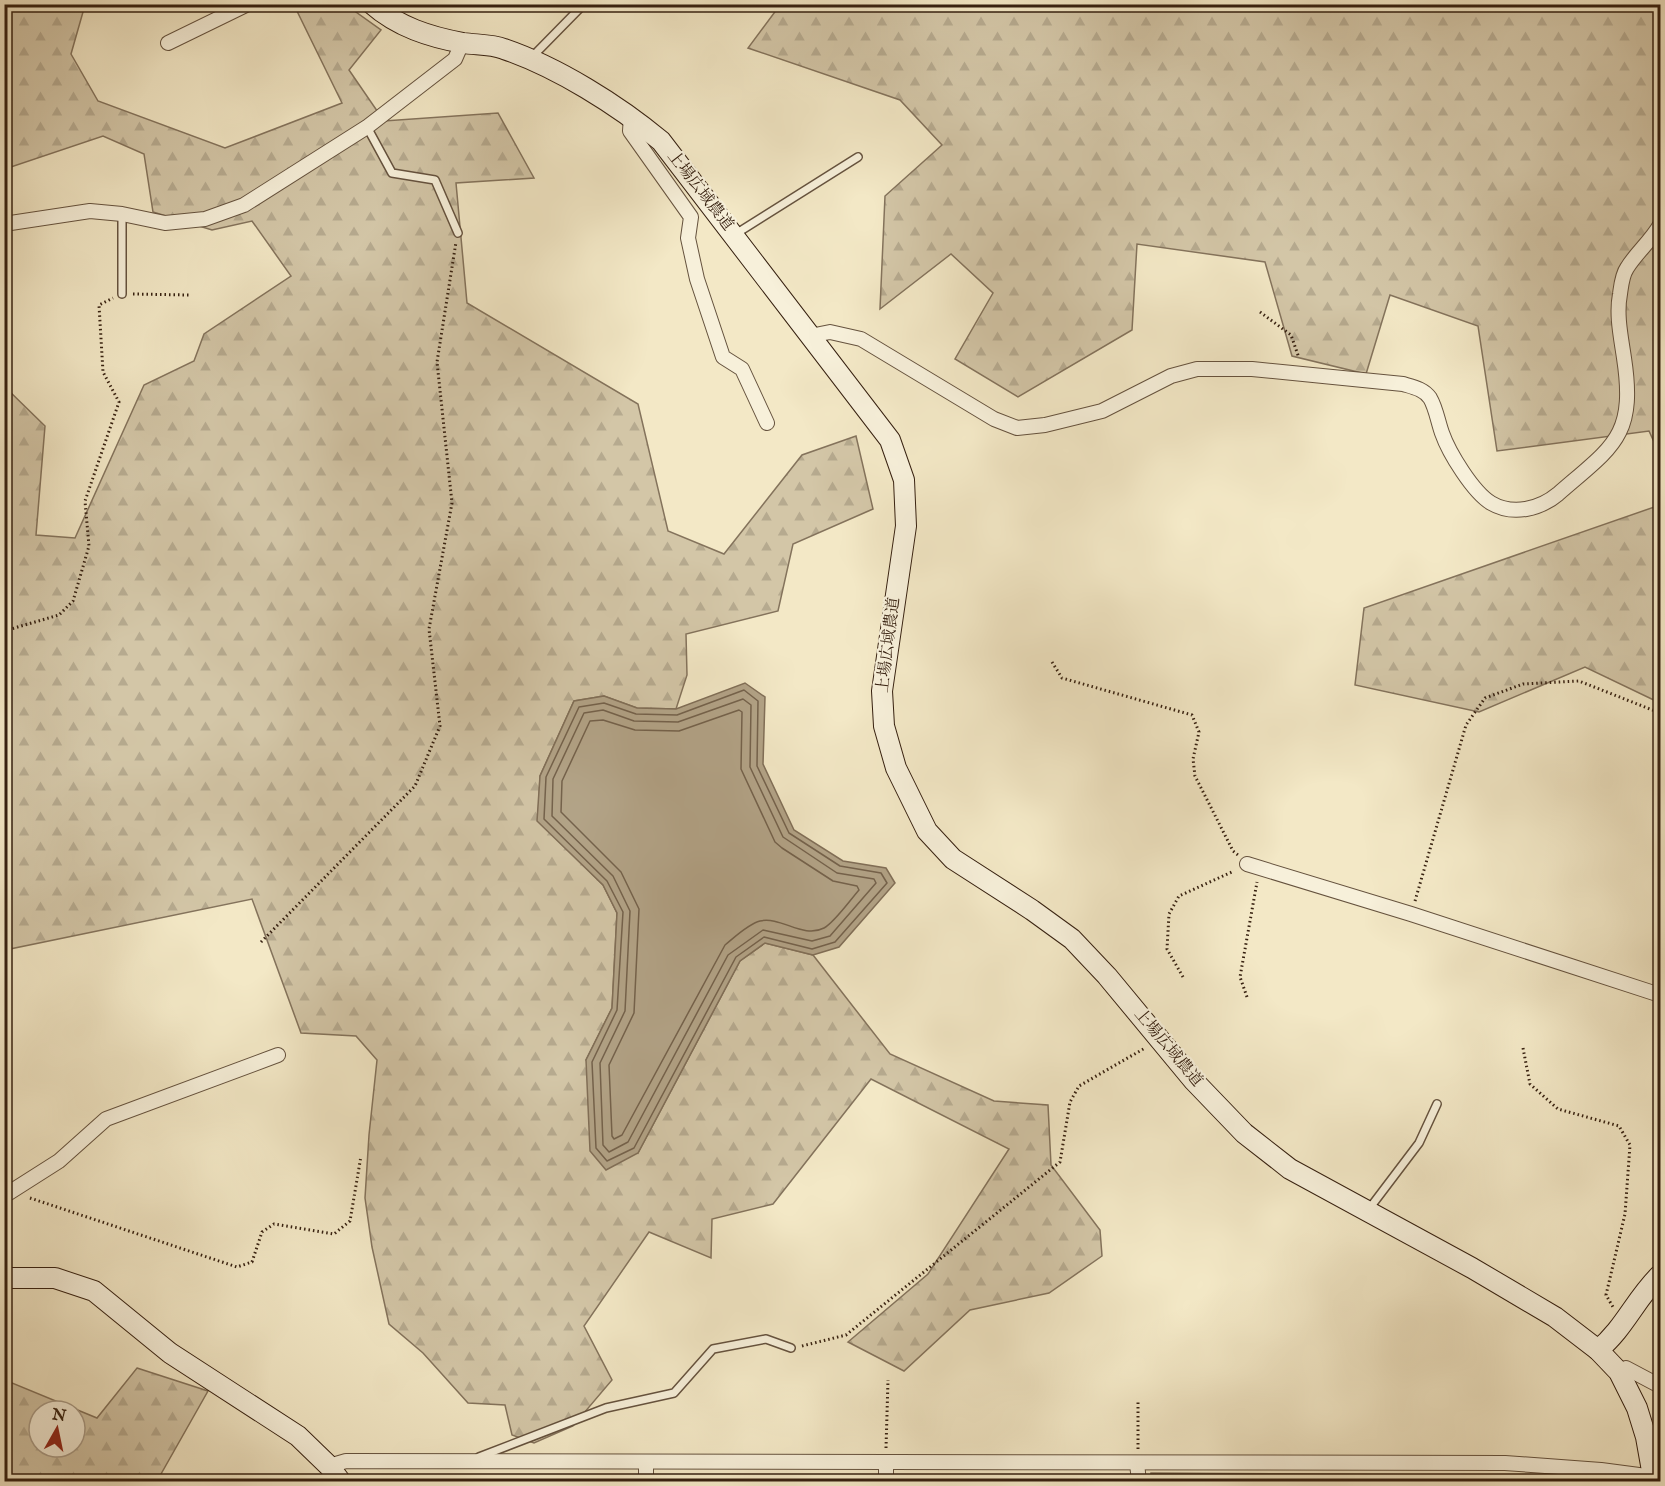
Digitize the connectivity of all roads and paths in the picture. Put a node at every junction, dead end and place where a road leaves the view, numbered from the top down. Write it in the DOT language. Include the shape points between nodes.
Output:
graph roads {
  1 [pos="248,4"];
  2 [pos="372,4"];
  3 [pos="584,4"];
  4 [pos="168,43"];
  5 [pos="462,43"];
  6 [pos="530,59"];
  7 [pos="631,116"];
  8 [pos="368,128"];
  9 [pos="858,157"];
  10 [pos="122,214"];
  11 [pos="4,224"];
  12 [pos="1660,225"];
  13 [pos="458,233"];
  14 [pos="734,235"];
  15 [pos="122,294"];
  16 [pos="189,295"];
  17 [pos="1260,312"];
  18 [pos="810,336"];
  19 [pos="1304,374"];
  20 [pos="767,423"];
  21 [pos="4,631"];
  22 [pos="1052,662"];
  23 [pos="1660,713"];
  24 [pos="1247,864"];
  25 [pos="1263,870"];
  26 [pos="1411,914"];
  27 [pos="261,942"];
  28 [pos="1183,977"];
  29 [pos="1660,995"];
  30 [pos="1247,997"];
  31 [pos="1160,1040"];
  32 [pos="1523,1048"];
  33 [pos="278,1055"];
  34 [pos="1437,1104"];
  35 [pos="361,1156"];
  36 [pos="8,1194"];
  37 [pos="1368,1211"];
  38 [pos="1660,1275"];
  39 [pos="4,1278"];
  40 [pos="1622,1325"];
  41 [pos="791,1348"];
  42 [pos="1598,1350"];
  43 [pos="1618,1372"];
  44 [pos="888,1380"];
  45 [pos="1660,1386"];
  46 [pos="1138,1401"];
  47 [pos="469,1462"];
  48 [pos="646,1462"];
  49 [pos="886,1462"];
  50 [pos="1137,1462"];
  51 [pos="335,1474"];
  52 [pos="1654,1479"];
  53 [pos="646,1482"];
  54 [pos="886,1482"];
  55 [pos="1139,1482"];
  1 -- 4 [label="street"];
  2 -- 5 [label="street, 上場広域農道" via="418,33"];
  3 -- 6 [label="lane"];
  5 -- 6 [label="street, 上場広域農道" via="501,48"];
  5 -- 8 [label="street" via="455,59"];
  6 -- 7 [label="street, 上場広域農道"];
  7 -- 14 [label="street, 上場広域農道" via="661,141"];
  7 -- 20 [label="street" via="630,131 691,217 688,238 697,279 723,357 742,369"];
  8 -- 10 [label="street" via="244,205 205,219 165,223"];
  8 -- 13 [label="lane" via="392,173 435,180"];
  9 -- 14 [label="lane"];
  10 -- 11 [label="street" via="90,212"];
  10 -- 15 [label="lane"];
  12 -- 19 [label="street" via="1626,270 1619,297 1618,322 1628,385 1625,420 1619,436 1550,501 1525,510 1508,510 1490,502 1463,473 1443,436 1430,398 1421,389"];
  13 -- 27 [label="path" via="437,362 452,502 429,629 440,726 415,786"];
  14 -- 18 [label="street, 上場広域農道"];
  15 -- 16 [label="path"];
  15 -- 21 [label="path" via="99,305 103,372 120,402 85,501 89,546 73,601 59,615"];
  17 -- 19 [label="path" via="1291,335"];
  18 -- 19 [label="street" via="830,332 861,339 994,420 1017,428 1102,411 1171,375 1197,369"];
  18 -- 31 [label="street, 上場広域農道" via="891,440 904,480 906,526 882,691 884,726 896,768 927,831 953,859 1072,939"];
  22 -- 24 [label="path" via="1062,678 1192,715 1199,732 1193,759 1195,776 1233,851"];
  23 -- 26 [label="path" via="1579,681 1523,684 1485,698 1466,725"];
  24 -- 25 [label="street"];
  24 -- 28 [label="path" via="1179,896 1169,914 1167,949"];
  25 -- 26 [label="street"];
  25 -- 30 [label="path" via="1255,885 1240,977"];
  26 -- 29 [label="street"];
  31 -- 37 [label="street, 上場広域農道" via="1244,1133 1290,1169"];
  31 -- 41 [label="path" via="1079,1086 1070,1102 1060,1162 846,1335"];
  32 -- 40 [label="path" via="1530,1084 1558,1109 1619,1126 1630,1145 1625,1214 1606,1295"];
  33 -- 36 [label="street" via="106,1119 59,1161"];
  34 -- 37 [label="lane" via="1419,1143"];
  35 -- 36 [label="path" via="350,1221 334,1234 274,1224 262,1232 252,1262 237,1267"];
  37 -- 42 [label="street, 上場広域農道" via="1555,1317"];
  38 -- 40 [label="street"];
  39 -- 51 [label="street" via="55,1278 94,1291 170,1353 297,1436"];
  40 -- 42 [label="street"];
  41 -- 47 [label="lane" via="766,1339 713,1349 674,1393 606,1408"];
  42 -- 43 [label="street, 上場広域農道"];
  43 -- 45 [label="street" via="1626,1368"];
  43 -- 52 [label="street, 上場広域農道" via="1637,1408"];
  44 -- 49 [label="path"];
  46 -- 50 [label="path"];
  47 -- 48 [label="street"];
  47 -- 51 [label="street" via="346,1461"];
  48 -- 49 [label="street"];
  48 -- 53 [label="street"];
  49 -- 50 [label="street"];
  49 -- 54 [label="street"];
  50 -- 52 [label="street" via="1505,1463 1601,1470"];
  50 -- 55 [label="street"];
}
